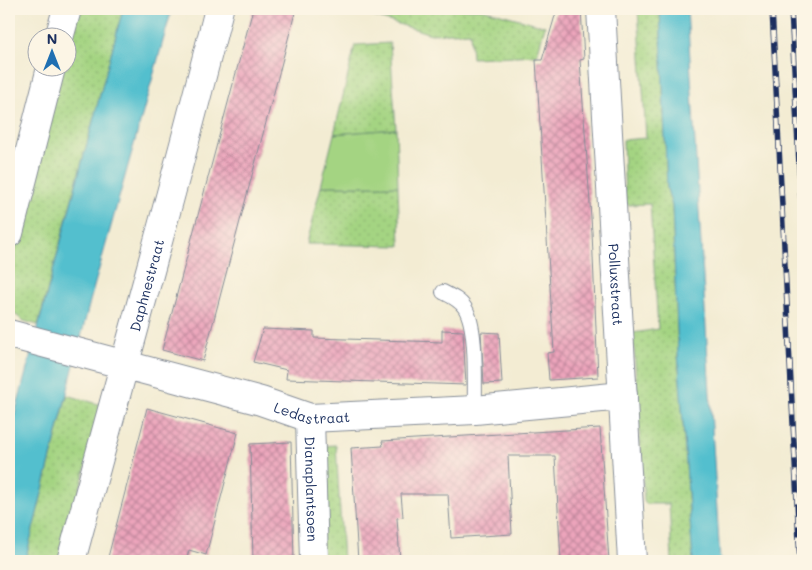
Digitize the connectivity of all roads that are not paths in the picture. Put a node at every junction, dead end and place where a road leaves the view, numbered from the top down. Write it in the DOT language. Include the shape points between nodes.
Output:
graph roads {
  1 [pos="67,9"];
  2 [pos="219,9"];
  3 [pos="601,9"];
  4 [pos="62,28"];
  5 [pos="48,78"];
  6 [pos="12,203"];
  7 [pos="9,233"];
  8 [pos="443,292"];
  9 [pos="15,335"];
  10 [pos="123,364"];
  11 [pos="624,396"];
  12 [pos="475,410"];
  13 [pos="310,418"];
  14 [pos="71,561"];
  15 [pos="314,561"];
  16 [pos="632,561"];
  1 -- 4 [label="street"];
  2 -- 10 [label="street, Daphnestraat"];
  3 -- 11 [label="street, Polluxstraat"];
  5 -- 6 [label="street"];
  6 -- 7 [label="street"];
  8 -- 12 [label="lane" via="457,299 465,308 472,325"];
  9 -- 10 [label="street, Ledastraat"];
  10 -- 13 [label="street, Ledastraat" via="261,401"];
  10 -- 14 [label="street, Daphnestraat"];
  11 -- 12 [label="street, Ledastraat"];
  11 -- 16 [label="street, Polluxstraat"];
  12 -- 13 [label="street, Ledastraat"];
  13 -- 15 [label="street, Dianaplantsoen"];
}
